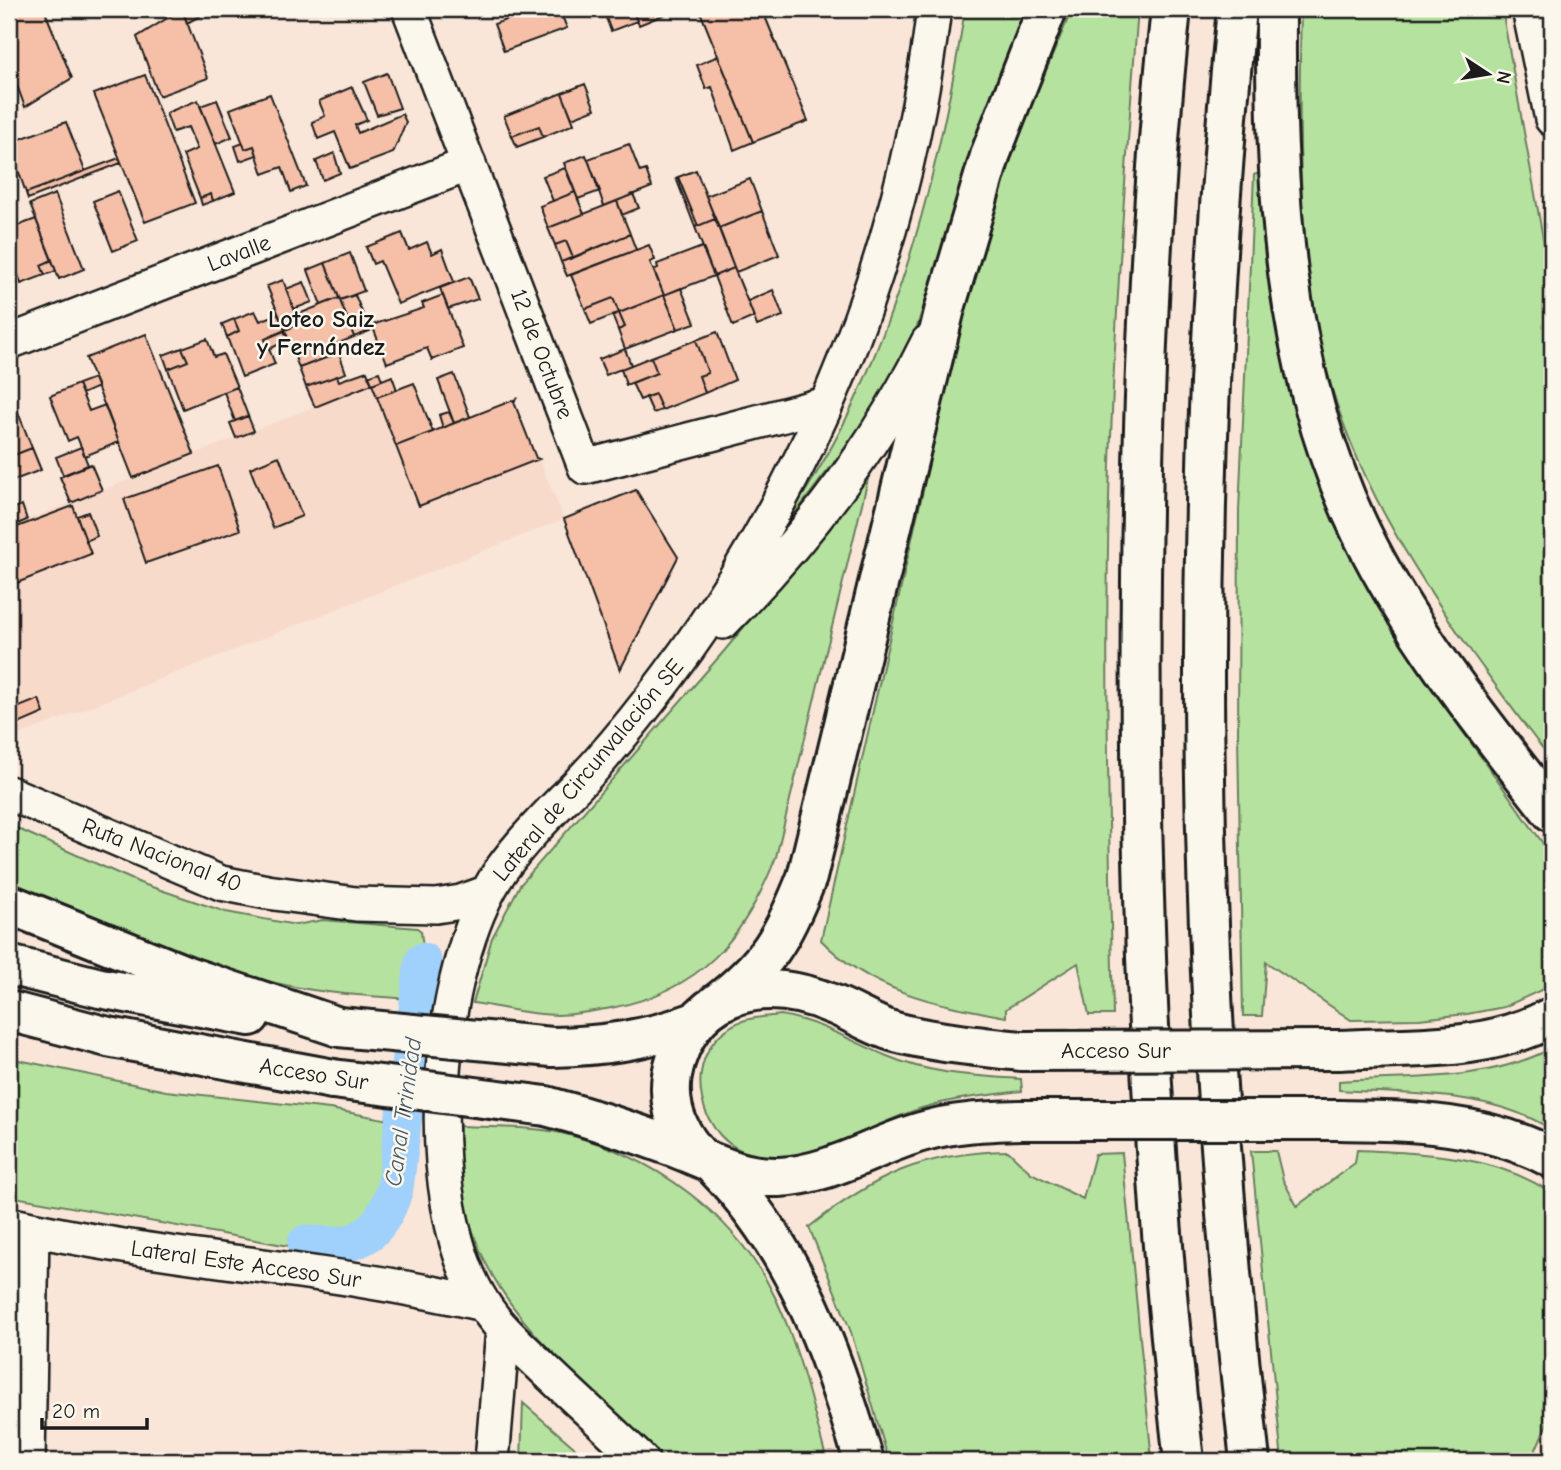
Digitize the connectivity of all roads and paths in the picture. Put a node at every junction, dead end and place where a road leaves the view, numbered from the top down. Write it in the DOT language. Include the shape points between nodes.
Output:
graph roads {
  1 [pos="409,9"];
  2 [pos="934,9"];
  3 [pos="1047,9"];
  4 [pos="1171,9"];
  5 [pos="1237,9"];
  6 [pos="1276,9"];
  7 [pos="1530,9"];
  8 [pos="1551,111"];
  9 [pos="469,164"];
  10 [pos="945,309"];
  11 [pos="9,342"];
  12 [pos="826,404"];
  13 [pos="675,670"];
  14 [pos="9,793"];
  15 [pos="1552,812"];
  16 [pos="486,893"];
  17 [pos="9,904"];
  18 [pos="9,965"];
  19 [pos="9,1011"];
  20 [pos="705,1013"];
  21 [pos="1552,1017"];
  22 [pos="9,1019"];
  23 [pos="339,1027"];
  24 [pos="108,1037"];
  25 [pos="1552,1158"];
  26 [pos="707,1161"];
  27 [pos="21,1227"];
  28 [pos="493,1316"];
  29 [pos="28,1461"];
  30 [pos="492,1461"];
  31 [pos="642,1461"];
  32 [pos="864,1461"];
  33 [pos="1184,1461"];
  34 [pos="1250,1461"];
  1 -- 9 [label="street, 12 de Octubre"];
  2 -- 12 [label="street, Lateral de Circunvalación SE" via="897,207 853,346"];
  3 -- 10 [label="highway" via="991,153"];
  4 -- 33 [label="highway" via="1149,300 1140,817 1150,1083"];
  5 -- 34 [label="highway" via="1209,451 1206,769 1218,1124"];
  6 -- 15 [label="highway" via="1281,214 1288,286 1295,332 1337,471 1361,531 1418,630"];
  7 -- 8 [label="street"];
  9 -- 11 [label="street, Lavalle"];
  9 -- 12 [label="street, 12 de Octubre" via="585,467"];
  10 -- 13 [label="street" via="914,370 853,468 762,582"];
  10 -- 20 [label="highway" via="807,877 786,929 757,969"];
  12 -- 13 [label="street, Lateral de Circunvalación SE" via="736,576"];
  13 -- 16 [label="street, Lateral de Circunvalación SE" via="504,865"];
  14 -- 16 [label="street, Ruta Nacional 40" via="221,883 356,904 436,906"];
  16 -- 28 [label="street, Lateral de Circunvalación SE" via="449,1019 440,1127 443,1179 453,1229 470,1277"];
  17 -- 23 [label="highway" via="190,977"];
  18 -- 23 [label="highway, Acceso Sur" via="205,1009"];
  19 -- 24 [label="highway, Acceso Sur"];
  20 -- 21 [label="highway, Acceso Sur, bridge" via="749,990 776,989 832,1003 892,1031 1021,1051 1339,1050 1477,1043 1507,1037"];
  20 -- 23 [label="highway, Acceso Sur, bridge" via="661,1035 617,1044 552,1047"];
  20 -- 26 [label="highway" via="681,1043 670,1097 675,1122"];
  22 -- 24 [label="highway"];
  24 -- 26 [label="highway, Acceso Sur, bridge" via="334,1079 546,1106"];
  25 -- 26 [label="highway, Acceso Sur, bridge" via="1475,1129 1413,1121 1021,1121 923,1131 808,1174 762,1176"];
  26 -- 32 [label="highway" via="735,1187 772,1236 804,1292 825,1340"];
  27 -- 28 [label="street, Lateral Este Acceso Sur" via="163,1253 385,1284"];
  27 -- 29 [label="street"];
  28 -- 30 [label="street"];
  28 -- 31 [label="street, Lateral de Circunvalación SE"];
}
